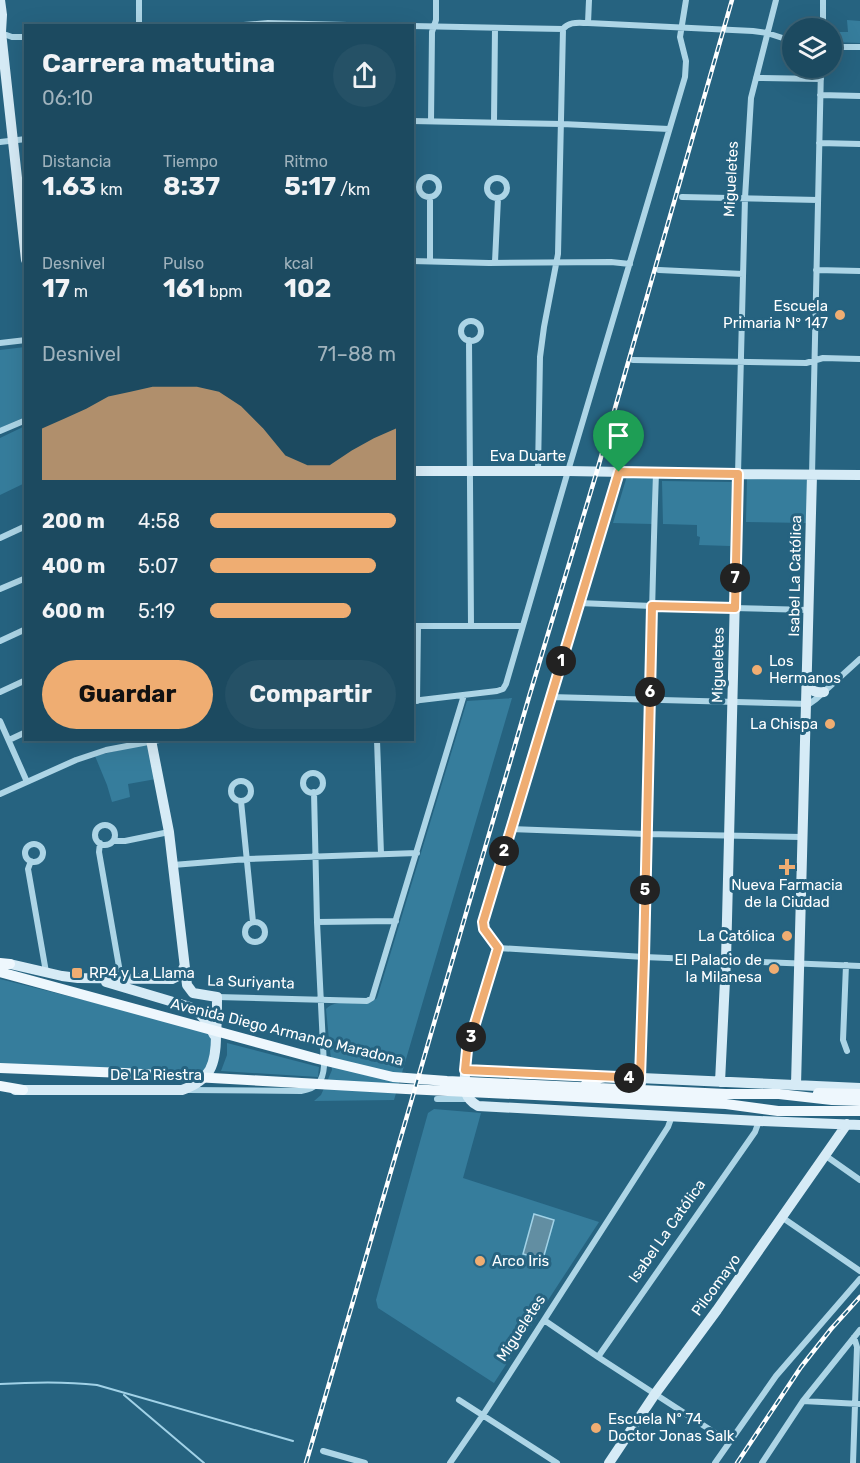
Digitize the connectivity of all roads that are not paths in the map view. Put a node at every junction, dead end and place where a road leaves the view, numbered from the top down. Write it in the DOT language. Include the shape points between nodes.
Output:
graph roads {
  1 [pos="0,0"];
  2 [pos="140,0"];
  3 [pos="436,0"];
  4 [pos="589,0"];
  5 [pos="686,0"];
  6 [pos="776,0"];
  7 [pos="823,0"];
  8 [pos="823,18"];
  9 [pos="588,23"];
  10 [pos="139,24"];
  11 [pos="268,24"];
  12 [pos="309,24"];
  13 [pos="414,26"];
  14 [pos="434,27"];
  15 [pos="495,28"];
  16 [pos="563,28"];
  17 [pos="681,28"];
  18 [pos="0,32"];
  19 [pos="767,33"];
  20 [pos="24,37"];
  21 [pos="782,38"];
  22 [pos="842,47"];
  23 [pos="860,47"];
  24 [pos="1,52"];
  25 [pos="756,78"];
  26 [pos="821,80"];
  27 [pos="820,95"];
  28 [pos="860,96"];
  29 [pos="414,121"];
  30 [pos="431,121"];
  31 [pos="494,122"];
  32 [pos="562,124"];
  33 [pos="669,129"];
  34 [pos="24,139"];
  35 [pos="12,140"];
  36 [pos="0,142"];
  37 [pos="819,143"];
  38 [pos="860,144"];
  39 [pos="430,197"];
  40 [pos="682,197"];
  41 [pos="498,198"];
  42 [pos="745,198"];
  43 [pos="818,200"];
  44 [pos="24,244"];
  45 [pos="414,261"];
  46 [pos="430,261"];
  47 [pos="495,262"];
  48 [pos="556,262"];
  49 [pos="630,264"];
  50 [pos="659,270"];
  51 [pos="816,270"];
  52 [pos="860,271"];
  53 [pos="743,274"];
  54 [pos="24,340"];
  55 [pos="469,340"];
  56 [pos="0,343"];
  57 [pos="860,359"];
  58 [pos="633,360"];
  59 [pos="815,361"];
  60 [pos="740,362"];
  61 [pos="24,421"];
  62 [pos="0,431"];
  63 [pos="414,471"];
  64 [pos="469,471"];
  65 [pos="538,471"];
  66 [pos="568,471"];
  67 [pos="619,472"];
  68 [pos="656,472"];
  69 [pos="738,474"];
  70 [pos="812,475"];
  71 [pos="860,475"];
  72 [pos="24,527"];
  73 [pos="0,538"];
  74 [pos="24,579"];
  75 [pos="0,589"];
  76 [pos="579,603"];
  77 [pos="652,606"];
  78 [pos="735,608"];
  79 [pos="810,610"];
  80 [pos="415,626"];
  81 [pos="471,626"];
  82 [pos="522,626"];
  83 [pos="24,630"];
  84 [pos="0,640"];
  85 [pos="860,659"];
  86 [pos="24,681"];
  87 [pos="807,686"];
  88 [pos="0,692"];
  89 [pos="824,692"];
  90 [pos="464,695"];
  91 [pos="550,697"];
  92 [pos="650,700"];
  93 [pos="415,701"];
  94 [pos="732,702"];
  95 [pos="806,704"];
  96 [pos="0,721"];
  97 [pos="24,733"];
  98 [pos="9,740"];
  99 [pos="150,741"];
  100 [pos="154,741"];
  101 [pos="377,741"];
  102 [pos="27,782"];
  103 [pos="314,792"];
  104 [pos="0,794"];
  105 [pos="241,801"];
  106 [pos="510,829"];
  107 [pos="169,832"];
  108 [pos="646,834"];
  109 [pos="729,836"];
  110 [pos="802,837"];
  111 [pos="113,841"];
  112 [pos="100,843"];
  113 [pos="417,853"];
  114 [pos="381,854"];
  115 [pos="315,857"];
  116 [pos="247,859"];
  117 [pos="31,861"];
  118 [pos="173,865"];
  119 [pos="396,921"];
  120 [pos="253,922"];
  121 [pos="317,922"];
  122 [pos="498,948"];
  123 [pos="644,957"];
  124 [pos="726,960"];
  125 [pos="5,963"];
  126 [pos="798,964"];
  127 [pos="846,965"];
  128 [pos="860,966"];
  129 [pos="184,967"];
  130 [pos="0,972"];
  131 [pos="46,972"];
  132 [pos="78,978"];
  133 [pos="121,978"];
  134 [pos="217,997"];
  135 [pos="321,999"];
  136 [pos="216,1040"];
  137 [pos="847,1050"];
  138 [pos="0,1068"];
  139 [pos="465,1070"];
  140 [pos="604,1077"];
  141 [pos="619,1077"];
  142 [pos="640,1078"];
  143 [pos="720,1082"];
  144 [pos="796,1085"];
  145 [pos="0,1087"];
  146 [pos="860,1088"];
  147 [pos="23,1090"];
  148 [pos="182,1090"];
  149 [pos="779,1094"];
  150 [pos="860,1094"];
  151 [pos="437,1099"];
  152 [pos="468,1099"];
  153 [pos="726,1100"];
  154 [pos="860,1101"];
  155 [pos="832,1105"];
  156 [pos="778,1111"];
  157 [pos="860,1111"];
  158 [pos="672,1116"];
  159 [pos="860,1118"];
  160 [pos="759,1121"];
  161 [pos="848,1124"];
  162 [pos="860,1125"];
  163 [pos="826,1156"];
  164 [pos="860,1180"];
  165 [pos="783,1218"];
  166 [pos="860,1271"];
  167 [pos="860,1279"];
  168 [pos="544,1320"];
  169 [pos="860,1330"];
  170 [pos="854,1337"];
  171 [pos="598,1357"];
  172 [pos="655,1394"];
  173 [pos="459,1400"];
  174 [pos="803,1401"];
  175 [pos="857,1404"];
  176 [pos="483,1415"];
  177 [pos="729,1442"];
  178 [pos="323,1451"];
  179 [pos="365,1463"];
  180 [pos="450,1463"];
  181 [pos="557,1463"];
  182 [pos="609,1463"];
  183 [pos="715,1463"];
  184 [pos="762,1463"];
  185 [pos="853,1463"];
  1 -- 18 [label="street"];
  2 -- 10 [label="street"];
  3 -- 14 [label="street"];
  4 -- 9 [label="street"];
  5 -- 17 [label="street"];
  6 -- 19 [label="street, Migueletes"];
  7 -- 8 [label="street"];
  9 -- 16 [label="street" via="571,23"];
  9 -- 17 [label="street"];
  11 -- 12 [label="street"];
  13 -- 14 [label="street"];
  14 -- 15 [label="street"];
  14 -- 30 [label="street"];
  15 -- 16 [label="street"];
  15 -- 31 [label="street"];
  16 -- 32 [label="street"];
  17 -- 19 [label="street"];
  17 -- 33 [label="street" via="687,68"];
  18 -- 20 [label="street"];
  18 -- 24 [label="street"];
  19 -- 21 [label="street"];
  19 -- 25 [label="street, Migueletes"];
  22 -- 23 [label="street"];
  24 -- 35 [label="street"];
  25 -- 26 [label="street"];
  25 -- 42 [label="street, Migueletes" via="751,98"];
  26 -- 27 [label="street, Isabel La Católica"];
  27 -- 28 [label="street"];
  27 -- 37 [label="street, Isabel La Católica"];
  29 -- 30 [label="street"];
  30 -- 31 [label="street"];
  31 -- 32 [label="street"];
  32 -- 33 [label="street"];
  32 -- 48 [label="street"];
  33 -- 49 [label="street"];
  34 -- 35 [label="street"];
  35 -- 36 [label="street"];
  35 -- 44 [label="street"];
  37 -- 38 [label="street"];
  37 -- 43 [label="street, Isabel La Católica"];
  39 -- 46 [label="street"];
  40 -- 42 [label="street"];
  41 -- 47 [label="street"];
  42 -- 43 [label="street"];
  42 -- 53 [label="street, Migueletes"];
  43 -- 51 [label="street, Isabel La Católica"];
  45 -- 46 [label="street"];
  46 -- 47 [label="street"];
  47 -- 48 [label="street"];
  48 -- 49 [label="street"];
  48 -- 65 [label="street" via="540,357"];
  49 -- 66 [label="street"];
  50 -- 53 [label="street"];
  51 -- 52 [label="street"];
  51 -- 59 [label="street, Isabel La Católica"];
  53 -- 60 [label="street, Migueletes"];
  54 -- 56 [label="street"];
  55 -- 64 [label="street"];
  57 -- 59 [label="street"];
  58 -- 60 [label="street"];
  59 -- 60 [label="street"];
  59 -- 70 [label="street, Isabel La Católica"];
  60 -- 69 [label="street, Migueletes"];
  61 -- 62 [label="street"];
  63 -- 64 [label="street, Eva Duarte"];
  64 -- 65 [label="street, Eva Duarte"];
  64 -- 81 [label="street"];
  65 -- 66 [label="street, Eva Duarte"];
  66 -- 67 [label="street, Eva Duarte"];
  66 -- 82 [label="street"];
  67 -- 68 [label="street, Eva Duarte"];
  67 -- 76 [label="street"];
  68 -- 69 [label="street, Eva Duarte"];
  68 -- 77 [label="street"];
  69 -- 70 [label="street, Eva Duarte"];
  69 -- 78 [label="street, Migueletes"];
  70 -- 71 [label="street, Eva Duarte"];
  70 -- 79 [label="street, Isabel La Católica"];
  72 -- 73 [label="street"];
  74 -- 75 [label="street"];
  76 -- 77 [label="street"];
  76 -- 91 [label="street"];
  77 -- 78 [label="street"];
  77 -- 92 [label="street"];
  78 -- 79 [label="street"];
  78 -- 94 [label="street, Migueletes"];
  79 -- 87 [label="street, Isabel La Católica"];
  80 -- 81 [label="street"];
  80 -- 93 [label="street"];
  81 -- 82 [label="street"];
  82 -- 90 [label="street" via="503,689"];
  83 -- 84 [label="street"];
  85 -- 89 [label="street"];
  86 -- 88 [label="street"];
  87 -- 89 [label="street"];
  87 -- 95 [label="street, Isabel La Católica"];
  89 -- 95 [label="street"];
  90 -- 93 [label="street"];
  90 -- 113 [label="street"];
  91 -- 92 [label="street"];
  91 -- 106 [label="street"];
  92 -- 94 [label="street"];
  92 -- 108 [label="street"];
  94 -- 95 [label="street"];
  94 -- 109 [label="street, Migueletes"];
  95 -- 110 [label="street, Isabel La Católica"];
  96 -- 98 [label="street"];
  97 -- 98 [label="street"];
  98 -- 102 [label="street"];
  99 -- 102 [label="street" via="76,760"];
  100 -- 107 [label="street"];
  101 -- 114 [label="street"];
  102 -- 104 [label="street"];
  103 -- 115 [label="street"];
  105 -- 116 [label="street"];
  106 -- 108 [label="street"];
  106 -- 122 [label="street" via="483,922"];
  107 -- 111 [label="street"];
  107 -- 118 [label="street"];
  108 -- 109 [label="street"];
  108 -- 123 [label="street"];
  109 -- 110 [label="street"];
  109 -- 124 [label="street, Migueletes"];
  110 -- 126 [label="street, Isabel La Católica"];
  111 -- 112 [label="street"];
  111 -- 112 [label="street" via="114,830 104,825 95,834"];
  112 -- 133 [label="street"];
  113 -- 114 [label="street"];
  113 -- 119 [label="street"];
  114 -- 115 [label="street"];
  115 -- 116 [label="street"];
  115 -- 121 [label="street"];
  116 -- 118 [label="street"];
  116 -- 120 [label="street"];
  117 -- 131 [label="street" via="28,869"];
  118 -- 129 [label="street"];
  119 -- 121 [label="street"];
  119 -- 135 [label="street, La Suriyanta" via="372,998"];
  121 -- 135 [label="street"];
  122 -- 123 [label="street"];
  122 -- 139 [label="street" via="467,1050"];
  123 -- 124 [label="street"];
  123 -- 142 [label="street"];
  124 -- 126 [label="street"];
  124 -- 143 [label="street, Migueletes"];
  125 -- 131 [label="street"];
  126 -- 127 [label="street"];
  126 -- 144 [label="street, Isabel La Católica"];
  127 -- 128 [label="street"];
  127 -- 137 [label="street" via="843,1040"];
  129 -- 133 [label="street" via="172,979"];
  129 -- 134 [label="street, La Suriyanta" via="187,985 193,993"];
  130 -- 153 [label="main road, Avenida Diego Armando Maradona" via="393,1077"];
  131 -- 132 [label="street"];
  132 -- 133 [label="street"];
  132 -- 136 [label="street" via="110,983 190,1007 208,1022"];
  134 -- 135 [label="street, La Suriyanta"];
  134 -- 136 [label="street"];
  135 -- 148 [label="street, De La Riestra" via="324,1071 311,1089"];
  136 -- 148 [label="street" via="216,1054 207,1075"];
  138 -- 153 [label="main road, Avenida Diego Armando Maradona" via="406,1089"];
  139 -- 140 [label="street"];
  139 -- 152 [label="street"];
  140 -- 141 [label="street"];
  140 -- 156 [label="main road" via="584,1086 582,1095 587,1102"];
  141 -- 142 [label="street"];
  141 -- 149 [label="main road" via="629,1083 727,1087"];
  142 -- 143 [label="street"];
  143 -- 144 [label="street"];
  144 -- 146 [label="street"];
  145 -- 147 [label="main road"];
  147 -- 148 [label="street, De La Riestra"];
  149 -- 150 [label="main road"];
  149 -- 153 [label="main road, Avenida Diego Armando Maradona"];
  149 -- 155 [label="main road, Avenida Diego Armando Maradona"];
  151 -- 152 [label="street"];
  152 -- 158 [label="street" via="478,1106"];
  153 -- 156 [label="main road, Avenida Diego Armando Maradona"];
  154 -- 155 [label="main road, Avenida Diego Armando Maradona"];
  155 -- 156 [label="main road, Avenida Diego Armando Maradona"];
  155 -- 157 [label="main road, Avenida Diego Armando Maradona"];
  156 -- 159 [label="main road"];
  158 -- 160 [label="street"];
  158 -- 168 [label="street, Migueletes"];
  160 -- 161 [label="street"];
  160 -- 171 [label="street, Isabel La Católica"];
  161 -- 162 [label="street"];
  161 -- 163 [label="street, Pilcomayo"];
  163 -- 164 [label="street"];
  163 -- 165 [label="street, Pilcomayo"];
  165 -- 166 [label="street"];
  165 -- 172 [label="street, Pilcomayo"];
  167 -- 177 [label="street" via="776,1376"];
  168 -- 171 [label="street"];
  168 -- 176 [label="street, Migueletes"];
  169 -- 170 [label="street"];
  170 -- 174 [label="street"];
  170 -- 175 [label="street"];
  171 -- 172 [label="street"];
  172 -- 177 [label="street"];
  172 -- 182 [label="street, Pilcomayo"];
  173 -- 176 [label="street"];
  174 -- 175 [label="street"];
  174 -- 184 [label="street"];
  175 -- 185 [label="street"];
  176 -- 180 [label="street, Migueletes"];
  176 -- 181 [label="street"];
  177 -- 183 [label="street"];
  178 -- 179 [label="street"];
}
